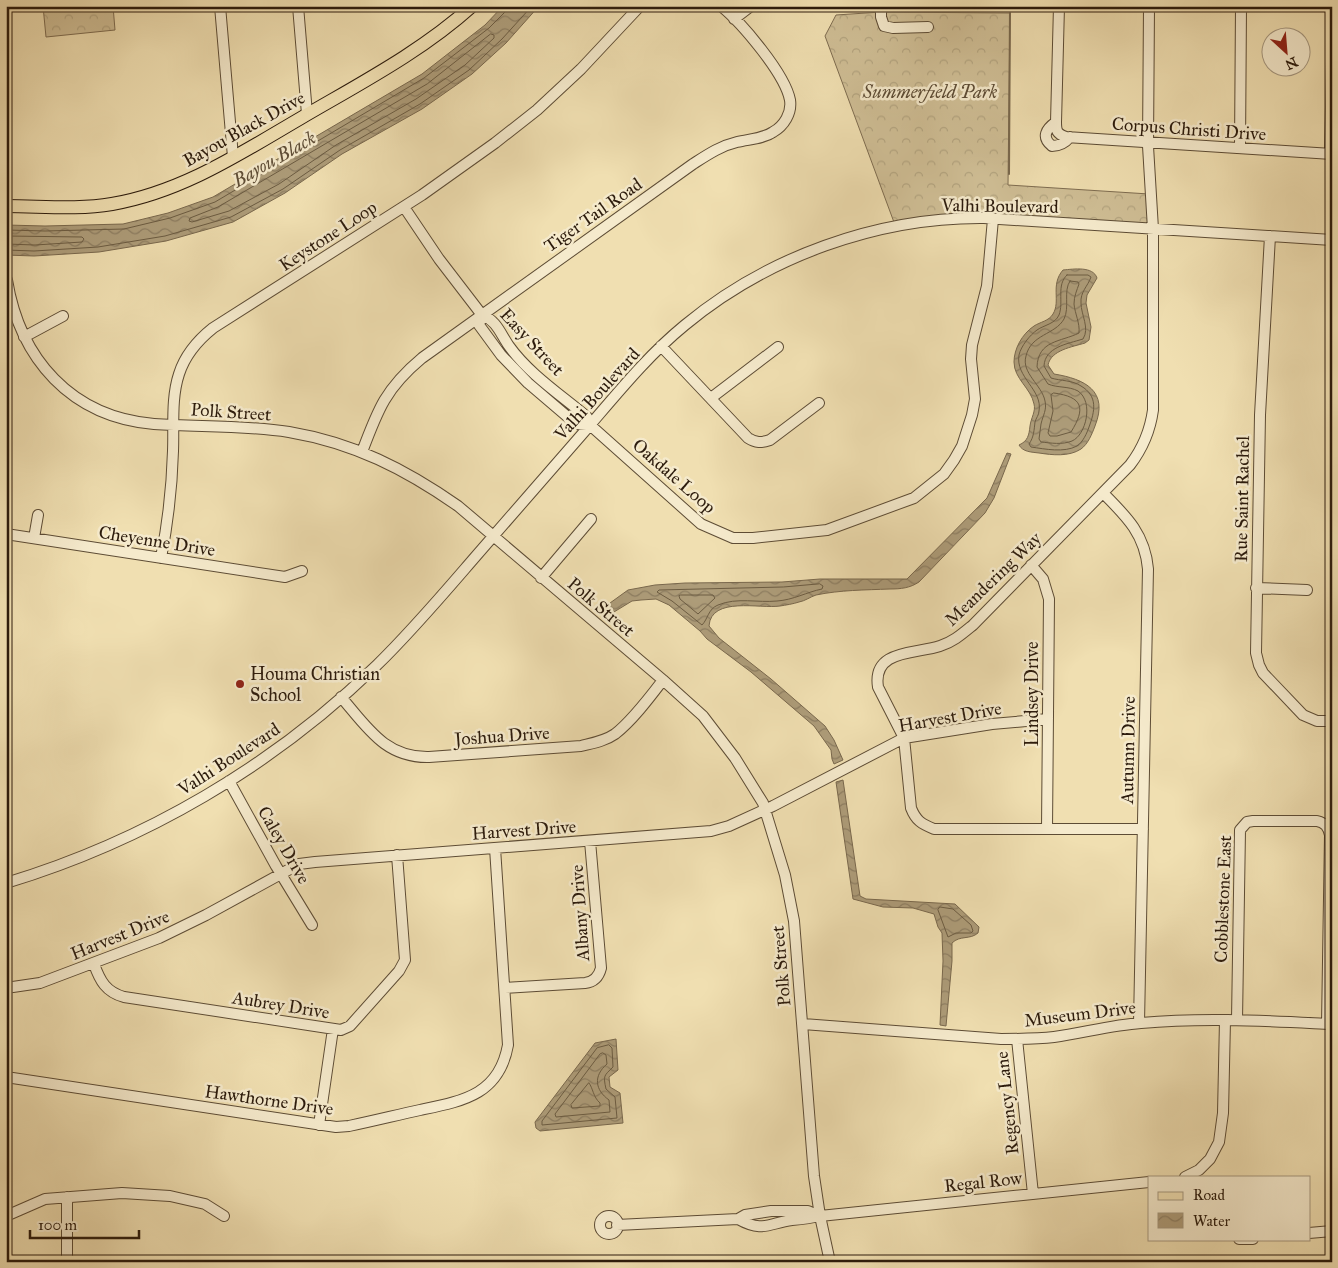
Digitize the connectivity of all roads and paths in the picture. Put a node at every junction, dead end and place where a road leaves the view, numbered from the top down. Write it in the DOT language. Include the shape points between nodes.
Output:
graph roads {
  1 [pos="220,6"];
  2 [pos="298,6"];
  3 [pos="472,6"];
  4 [pos="640,6"];
  5 [pos="721,6"];
  6 [pos="751,6"];
  7 [pos="881,6"];
  8 [pos="1058,6"];
  9 [pos="1149,6"];
  10 [pos="1241,6"];
  11 [pos="734,19"];
  12 [pos="928,27"];
  13 [pos="1332,61"];
  14 [pos="307,114"];
  15 [pos="1148,142"];
  16 [pos="1240,148"];
  17 [pos="1331,154"];
  18 [pos="233,157"];
  19 [pos="6,206"];
  20 [pos="404,207"];
  21 [pos="993,219"];
  22 [pos="1152,229"];
  23 [pos="1270,236"];
  24 [pos="1332,240"];
  25 [pos="7,280"];
  26 [pos="10,312"];
  27 [pos="482,314"];
  28 [pos="63,316"];
  29 [pos="24,337"];
  30 [pos="661,346"];
  31 [pos="778,347"];
  32 [pos="531,370"];
  33 [pos="523,378"];
  34 [pos="711,398"];
  35 [pos="820,403"];
  36 [pos="174,424"];
  37 [pos="590,425"];
  38 [pos="362,452"];
  39 [pos="1103,493"];
  40 [pos="38,515"];
  41 [pos="591,519"];
  42 [pos="6,534"];
  43 [pos="493,536"];
  44 [pos="34,538"];
  45 [pos="161,558"];
  46 [pos="1031,565"];
  47 [pos="302,571"];
  48 [pos="541,578"];
  49 [pos="1256,588"];
  50 [pos="1307,590"];
  51 [pos="663,680"];
  52 [pos="341,697"];
  53 [pos="1048,719"];
  54 [pos="1332,721"];
  55 [pos="904,738"];
  56 [pos="229,781"];
  57 [pos="766,809"];
  58 [pos="1047,829"];
  59 [pos="1143,829"];
  60 [pos="590,841"];
  61 [pos="495,848"];
  62 [pos="397,855"];
  63 [pos="281,873"];
  64 [pos="6,883"];
  65 [pos="312,925"];
  66 [pos="94,964"];
  67 [pos="6,988"];
  68 [pos="505,988"];
  69 [pos="1225,1020"];
  70 [pos="1237,1020"];
  71 [pos="1139,1023"];
  72 [pos="803,1024"];
  73 [pos="1329,1024"];
  74 [pos="332,1029"];
  75 [pos="1017,1039"];
  76 [pos="6,1077"];
  77 [pos="318,1126"];
  78 [pos="1187,1176"];
  79 [pos="1148,1182"];
  80 [pos="1033,1194"];
  81 [pos="67,1197"];
  82 [pos="765,1211"];
  83 [pos="6,1216"];
  84 [pos="224,1216"];
  85 [pos="820,1216"];
  86 [pos="738,1219"];
  87 [pos="617,1225"];
  88 [pos="766,1226"];
  89 [pos="1332,1231"];
  90 [pos="1310,1233"];
  91 [pos="66,1262"];
  92 [pos="830,1262"];
  1 -- 18 [label="street"];
  2 -- 14 [label="street"];
  3 -- 14 [label="main road, Bayou Black Drive" via="402,58"];
  4 -- 20 [label="street, Keystone Loop" via="581,69 536,110 466,165"];
  5 -- 11 [label="street"];
  6 -- 11 [label="street"];
  7 -- 12 [label="street" via="884,26"];
  8 -- 15 [label="street, Corpus Christi Drive" via="1056,122 1059,135"];
  9 -- 15 [label="street, Meandering Way"];
  10 -- 16 [label="street"];
  11 -- 27 [label="street, Tiger Tail Road" via="786,87 790,109 780,127 771,134 724,146 693,164"];
  13 -- 17 [label="street"];
  14 -- 18 [label="main road, Bayou Black Drive"];
  15 -- 16 [label="street, Corpus Christi Drive"];
  15 -- 22 [label="street, Meandering Way"];
  16 -- 17 [label="street, Corpus Christi Drive"];
  18 -- 19 [label="main road, Bayou Black Drive" via="190,180 112,204"];
  20 -- 27 [label="street, Easy Street" via="439,260"];
  20 -- 36 [label="street, Keystone Loop" via="202,337 179,373"];
  21 -- 22 [label="street, Valhi Boulevard"];
  21 -- 30 [label="street, Valhi Boulevard" via="936,220 895,226 847,238 801,255 722,297"];
  21 -- 37 [label="street, Oakdale Loop" via="987,286 972,345 976,399 972,415 954,460 944,474 914,498 827,530 733,538 701,524"];
  22 -- 23 [label="street, Valhi Boulevard"];
  22 -- 39 [label="street, Meandering Way" via="1152,422 1137,456"];
  23 -- 24 [label="street, Valhi Boulevard"];
  23 -- 49 [label="street, Rue Saint Rachel" via="1260,415"];
  25 -- 26 [label="street, Polk Street"];
  26 -- 29 [label="street, Polk Street"];
  27 -- 32 [label="street, Easy Street" via="492,319 510,347"];
  27 -- 33 [label="street, Easy Street" via="479,325"];
  27 -- 38 [label="street, Tiger Tail Road" via="404,374 379,408"];
  28 -- 29 [label="street"];
  29 -- 36 [label="street, Polk Street" via="47,372 88,405 133,420"];
  30 -- 34 [label="street"];
  30 -- 37 [label="street, Valhi Boulevard"];
  31 -- 34 [label="street"];
  32 -- 33 [label="street"];
  32 -- 37 [label="street, Easy Street" via="587,417"];
  33 -- 37 [label="street, Easy Street" via="576,424"];
  34 -- 35 [label="street" via="748,438 762,443"];
  36 -- 38 [label="street, Polk Street" via="290,432"];
  36 -- 45 [label="street, Keystone Loop" via="171,497"];
  37 -- 43 [label="street, Valhi Boulevard"];
  38 -- 43 [label="street, Polk Street" via="423,482"];
  39 -- 46 [label="street, Meandering Way"];
  39 -- 59 [label="street, Autumn Drive" via="1132,523 1148,558"];
  40 -- 44 [label="street"];
  41 -- 48 [label="street"];
  42 -- 44 [label="street, Cheyenne Drive"];
  43 -- 48 [label="street, Polk Street"];
  43 -- 52 [label="street, Valhi Boulevard" via="418,623"];
  44 -- 45 [label="street, Cheyenne Drive"];
  45 -- 47 [label="street, Cheyenne Drive" via="285,577"];
  46 -- 53 [label="street, Lindsey Drive" via="1043,579 1049,599"];
  46 -- 55 [label="street, Meandering Way" via="972,625 950,642 932,649 897,655 881,666 878,687"];
  48 -- 51 [label="street, Polk Street"];
  49 -- 50 [label="street"];
  49 -- 54 [label="street, Rue Saint Rachel" via="1256,653 1259,665 1303,715 1317,721"];
  51 -- 52 [label="street, Joshua Drive" via="626,724 598,742 582,746 429,757 404,755 389,748"];
  51 -- 57 [label="street, Polk Street" via="703,716 721,738"];
  52 -- 56 [label="street, Valhi Boulevard" via="270,754"];
  53 -- 55 [label="street, Harvest Drive"];
  53 -- 58 [label="street, Lindsey Drive"];
  55 -- 57 [label="street, Harvest Drive"];
  55 -- 58 [label="street, Meandering Way" via="911,808 923,825 934,829"];
  56 -- 63 [label="street, Caley Drive"];
  56 -- 64 [label="street, Valhi Boulevard" via="105,847"];
  57 -- 60 [label="street, Harvest Drive" via="711,831"];
  57 -- 72 [label="street, Polk Street" via="786,875 794,921"];
  58 -- 59 [label="street, Meandering Way"];
  59 -- 71 [label="street, Autumn Drive"];
  60 -- 61 [label="street, Harvest Drive"];
  60 -- 68 [label="street, Albany Drive" via="599,973 593,981 585,983"];
  61 -- 62 [label="street, Harvest Drive"];
  61 -- 68 [label="street, Hawthorne Drive"];
  62 -- 63 [label="street, Harvest Drive" via="307,862"];
  62 -- 74 [label="street, Aubrey Drive" via="405,960 350,1026"];
  63 -- 65 [label="street, Caley Drive"];
  63 -- 66 [label="street, Harvest Drive" via="182,927"];
  66 -- 67 [label="street, Harvest Drive" via="40,983"];
  66 -- 74 [label="street, Aubrey Drive" via="103,985 124,997"];
  68 -- 77 [label="street, Hawthorne Drive" via="506,1054 496,1076 480,1091 455,1102 349,1126"];
  69 -- 70 [label="street, Museum Drive"];
  69 -- 71 [label="street, Museum Drive"];
  69 -- 78 [label="street" via="1219,1142 1210,1159"];
  70 -- 73 [label="street, Museum Drive"];
  70 -- 73 [label="street, Cobblestone East" via="1240,830 1249,821 1316,821 1323,822 1329,829"];
  71 -- 75 [label="street, Museum Drive" via="1052,1037"];
  72 -- 75 [label="street, Museum Drive"];
  72 -- 85 [label="street, Polk Street"];
  74 -- 77 [label="street"];
  75 -- 80 [label="street, Regency Lane"];
  76 -- 77 [label="street, Hawthorne Drive"];
  79 -- 80 [label="street, Regal Row"];
  80 -- 85 [label="street, Regal Row"];
  81 -- 83 [label="street" via="45,1199"];
  81 -- 84 [label="street" via="122,1193 170,1196 205,1204"];
  81 -- 91 [label="street"];
  82 -- 85 [label="street" via="808,1211"];
  82 -- 86 [label="street"];
  82 -- 88 [label="street"];
  85 -- 88 [label="street"];
  85 -- 92 [label="street, Polk Street"];
  86 -- 87 [label="street"];
  86 -- 88 [label="street" via="757,1227"];
  89 -- 90 [label="street"];
}
